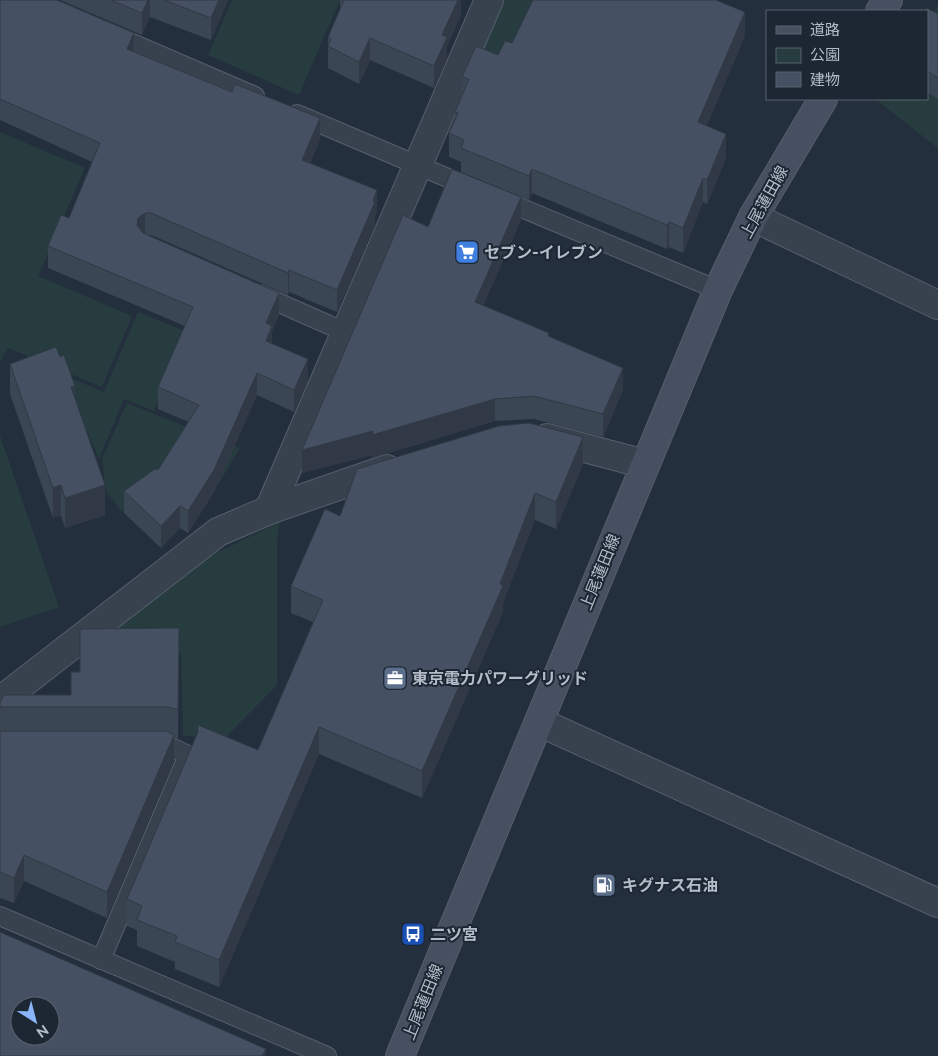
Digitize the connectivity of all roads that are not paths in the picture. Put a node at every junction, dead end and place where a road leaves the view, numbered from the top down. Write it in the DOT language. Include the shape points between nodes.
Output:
graph roads {
  1 [pos="490,0"];
  2 [pos="96,27"];
  3 [pos="266,100"];
  4 [pos="822,100"];
  5 [pos="284,108"];
  6 [pos="419,166"];
  7 [pos="754,217"];
  8 [pos="246,288"];
  9 [pos="718,290"];
  10 [pos="938,305"];
  11 [pos="345,332"];
  12 [pos="522,434"];
  13 [pos="413,462"];
  14 [pos="645,464"];
  15 [pos="269,510"];
  16 [pos="0,701"];
  17 [pos="539,722"];
  18 [pos="129,746"];
  19 [pos="938,903"];
  20 [pos="0,916"];
  21 [pos="100,960"];
  22 [pos="327,1056"];
  23 [pos="400,1056"];
  1 -- 6 [label="street"];
  2 -- 3 [label="lane"];
  4 -- 7 [label="main road, 上尾蓮田線"];
  5 -- 6 [label="lane"];
  6 -- 9 [label="lane"];
  6 -- 11 [label="street"];
  7 -- 9 [label="main road, 上尾蓮田線"];
  7 -- 10 [label="street"];
  8 -- 11 [label="lane"];
  9 -- 14 [label="main road, 上尾蓮田線"];
  11 -- 15 [label="street"];
  12 -- 14 [label="street"];
  13 -- 15 [label="street"];
  14 -- 17 [label="main road, 上尾蓮田線"];
  15 -- 16 [label="street" via="218,532"];
  17 -- 19 [label="street"];
  17 -- 23 [label="main road, 上尾蓮田線"];
  18 -- 21 [label="lane" via="169,746 188,755"];
  20 -- 21 [label="lane"];
  21 -- 22 [label="lane"];
}
